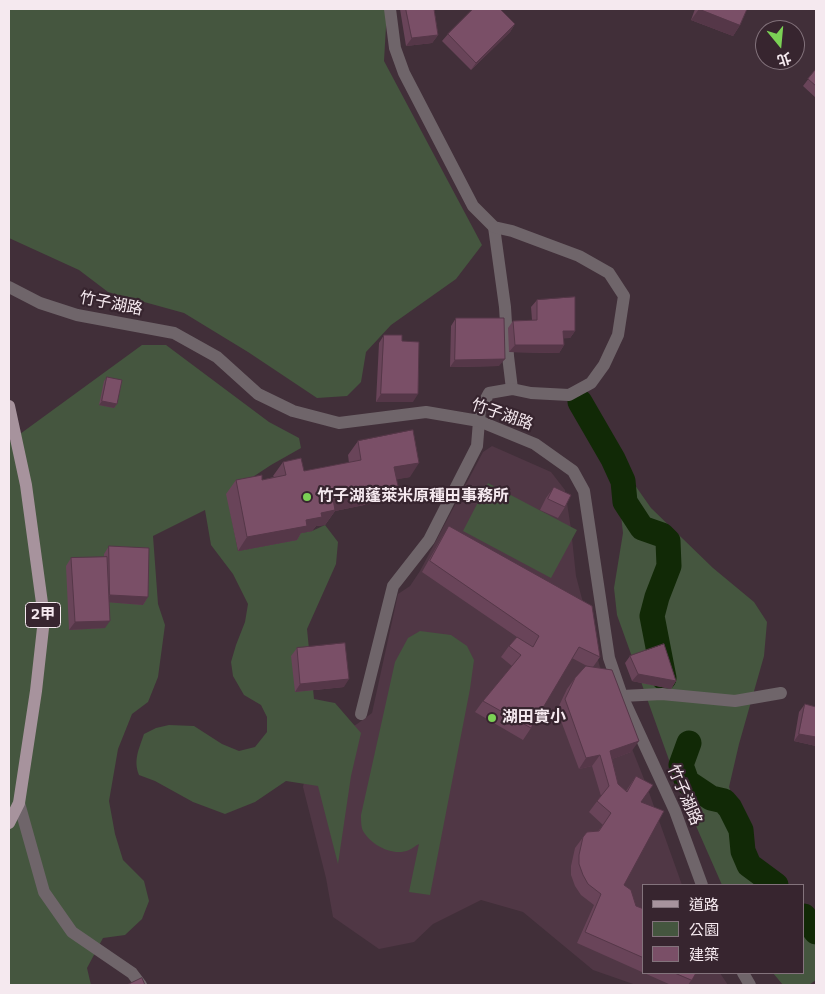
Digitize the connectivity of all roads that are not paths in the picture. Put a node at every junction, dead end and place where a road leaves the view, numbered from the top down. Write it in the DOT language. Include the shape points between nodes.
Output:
graph roads {
  1 [pos="390,9"];
  2 [pos="494,227"];
  3 [pos="9,287"];
  4 [pos="512,389"];
  5 [pos="9,406"];
  6 [pos="479,421"];
  7 [pos="781,693"];
  8 [pos="622,696"];
  9 [pos="361,714"];
  10 [pos="19,803"];
  11 [pos="9,823"];
  12 [pos="702,884"];
  13 [pos="743,974"];
  14 [pos="141,985"];
  15 [pos="750,985"];
  1 -- 2 [label="street" via="395,48 404,73 473,206"];
  2 -- 4 [label="street"];
  2 -- 4 [label="street" via="580,256 609,273 624,296 618,335 604,365 591,383 569,395"];
  3 -- 6 [label="street, 竹子湖路" via="40,303 77,316 174,333 217,357 258,394 294,411 339,423 426,412"];
  4 -- 6 [label="street" via="489,393 480,410"];
  5 -- 10 [label="main road, 2甲" via="26,486 43,628"];
  6 -- 8 [label="street, 竹子湖路" via="535,444 574,471 584,490 609,658"];
  6 -- 9 [label="street" via="477,446 429,540 393,586"];
  7 -- 8 [label="street" via="735,701 662,694"];
  8 -- 12 [label="street, 竹子湖路" via="675,811"];
  10 -- 11 [label="main road, 2甲"];
  10 -- 14 [label="street" via="44,892 72,932 132,973"];
  13 -- 15 [label="street"];
}
